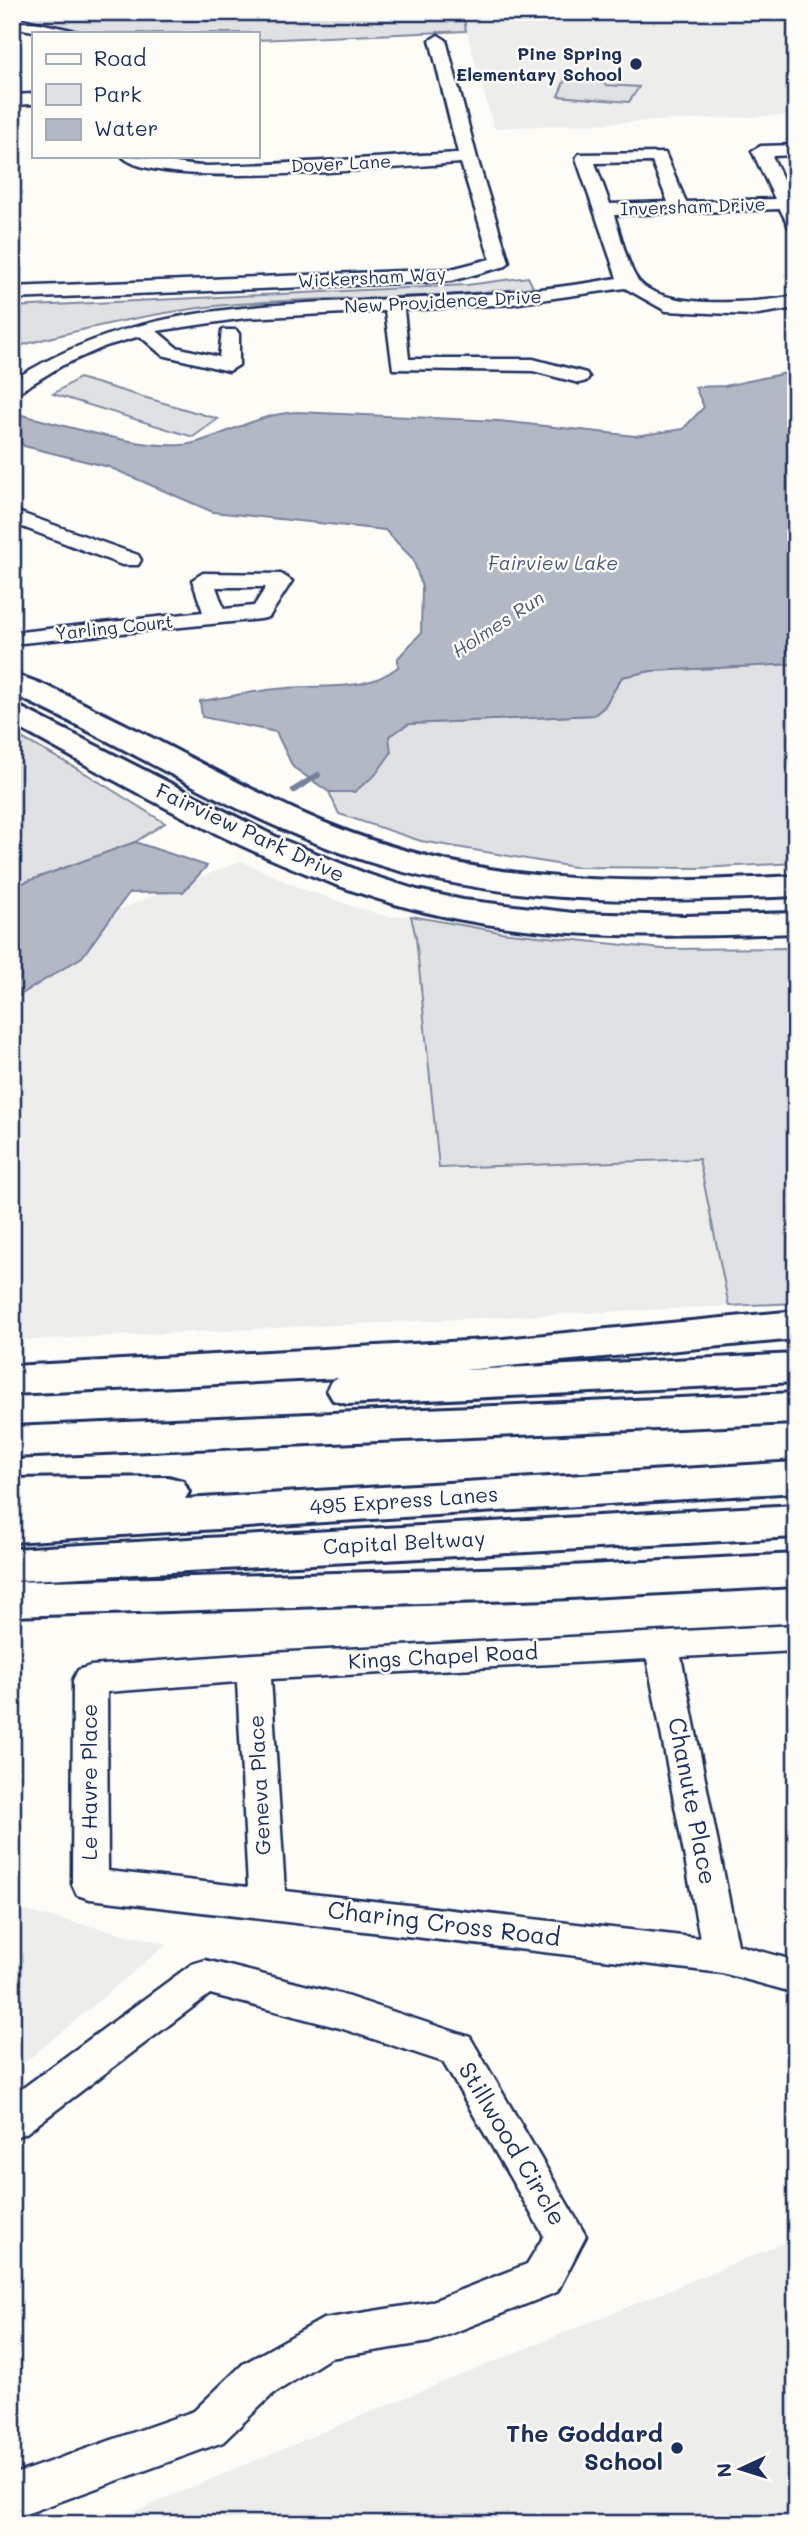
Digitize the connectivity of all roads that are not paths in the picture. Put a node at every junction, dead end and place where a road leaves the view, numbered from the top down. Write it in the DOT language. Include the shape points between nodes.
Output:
graph roads {
  1 [pos="12,22"];
  2 [pos="60,32"];
  3 [pos="438,40"];
  4 [pos="32,99"];
  5 [pos="12,100"];
  6 [pos="796,149"];
  7 [pos="136,158"];
  8 [pos="468,158"];
  9 [pos="796,183"];
  10 [pos="776,184"];
  11 [pos="785,204"];
  12 [pos="678,207"];
  13 [pos="601,210"];
  14 [pos="796,225"];
  15 [pos="628,282"];
  16 [pos="12,293"];
  17 [pos="796,302"];
  18 [pos="394,306"];
  19 [pos="143,329"];
  20 [pos="229,334"];
  21 [pos="579,376"];
  22 [pos="12,390"];
  23 [pos="12,516"];
  24 [pos="130,560"];
  25 [pos="216,617"];
  26 [pos="12,637"];
  27 [pos="12,683"];
  28 [pos="12,712"];
  29 [pos="796,886"];
  30 [pos="796,923"];
  31 [pos="796,1325"];
  32 [pos="796,1368"];
  33 [pos="12,1380"];
  34 [pos="12,1406"];
  35 [pos="796,1408"];
  36 [pos="550,1419"];
  37 [pos="12,1442"];
  38 [pos="12,1466"];
  39 [pos="796,1477"];
  40 [pos="677,1483"];
  41 [pos="12,1495"];
  42 [pos="796,1521"];
  43 [pos="12,1526"];
  44 [pos="12,1565"];
  45 [pos="796,1570"];
  46 [pos="12,1599"];
  47 [pos="796,1638"];
  48 [pos="661,1644"];
  49 [pos="253,1667"];
  50 [pos="90,1680"];
  51 [pos="90,1884"];
  52 [pos="267,1903"];
  53 [pos="722,1957"];
  54 [pos="796,1977"];
  55 [pos="12,2120"];
  56 [pos="12,2497"];
  1 -- 2 [label="street"];
  3 -- 8 [label="street, Wickersham Way"];
  4 -- 5 [label="street"];
  6 -- 10 [label="street, Inversham Drive" via="761,151"];
  7 -- 8 [label="street, Dover Lane" via="204,171"];
  8 -- 16 [label="street, Wickersham Way" via="500,262 451,275"];
  9 -- 10 [label="street, Inversham Drive"];
  10 -- 11 [label="street, Inversham Drive"];
  11 -- 12 [label="street, Inversham Drive"];
  11 -- 14 [label="street, Inversham Drive"];
  12 -- 13 [label="street, Inversham Drive"];
  12 -- 13 [label="street" via="659,157 584,158"];
  13 -- 15 [label="street"];
  15 -- 17 [label="street" via="666,305 752,309"];
  15 -- 18 [label="street, New Providence Drive" via="520,299"];
  18 -- 19 [label="street, New Providence Drive" via="230,313"];
  18 -- 21 [label="street" via="400,365 533,365"];
  19 -- 20 [label="street" via="169,351 229,365"];
  19 -- 22 [label="street, New Providence Drive" via="73,353"];
  23 -- 24 [label="street"];
  25 -- 26 [label="street, Yarling Court"];
  27 -- 29 [label="main road, Fairview Park Drive" via="302,823 408,863 492,881 608,892"];
  28 -- 30 [label="main road, Fairview Park Drive" via="277,850 393,893 491,915 559,922 686,927"];
  31 -- 33 [label="main road" via="597,1347"];
  32 -- 34 [label="main road"];
  35 -- 36 [label="main road"];
  36 -- 37 [label="main road"];
  36 -- 38 [label="main road"];
  39 -- 40 [label="main road, 495 Express Lanes"];
  40 -- 41 [label="main road"];
  40 -- 43 [label="main road, 495 Express Lanes"];
  42 -- 44 [label="main road, Capital Beltway"];
  45 -- 46 [label="main road" via="551,1583"];
  47 -- 48 [label="street, Kings Chapel Road"];
  48 -- 49 [label="street, Kings Chapel Road"];
  48 -- 53 [label="street, Chanute Place"];
  49 -- 50 [label="street, Kings Chapel Road"];
  49 -- 52 [label="street, Geneva Place"];
  50 -- 51 [label="street, Le Havre Place"];
  51 -- 52 [label="street, Charing Cross Road"];
  52 -- 53 [label="street, Charing Cross Road"];
  53 -- 54 [label="street, Charing Cross Road"];
  55 -- 56 [label="street, Stillwood Circle" via="205,1976 340,2011 456,2049 566,2236 542,2278 430,2322 323,2339 258,2379 208,2427"];
}
